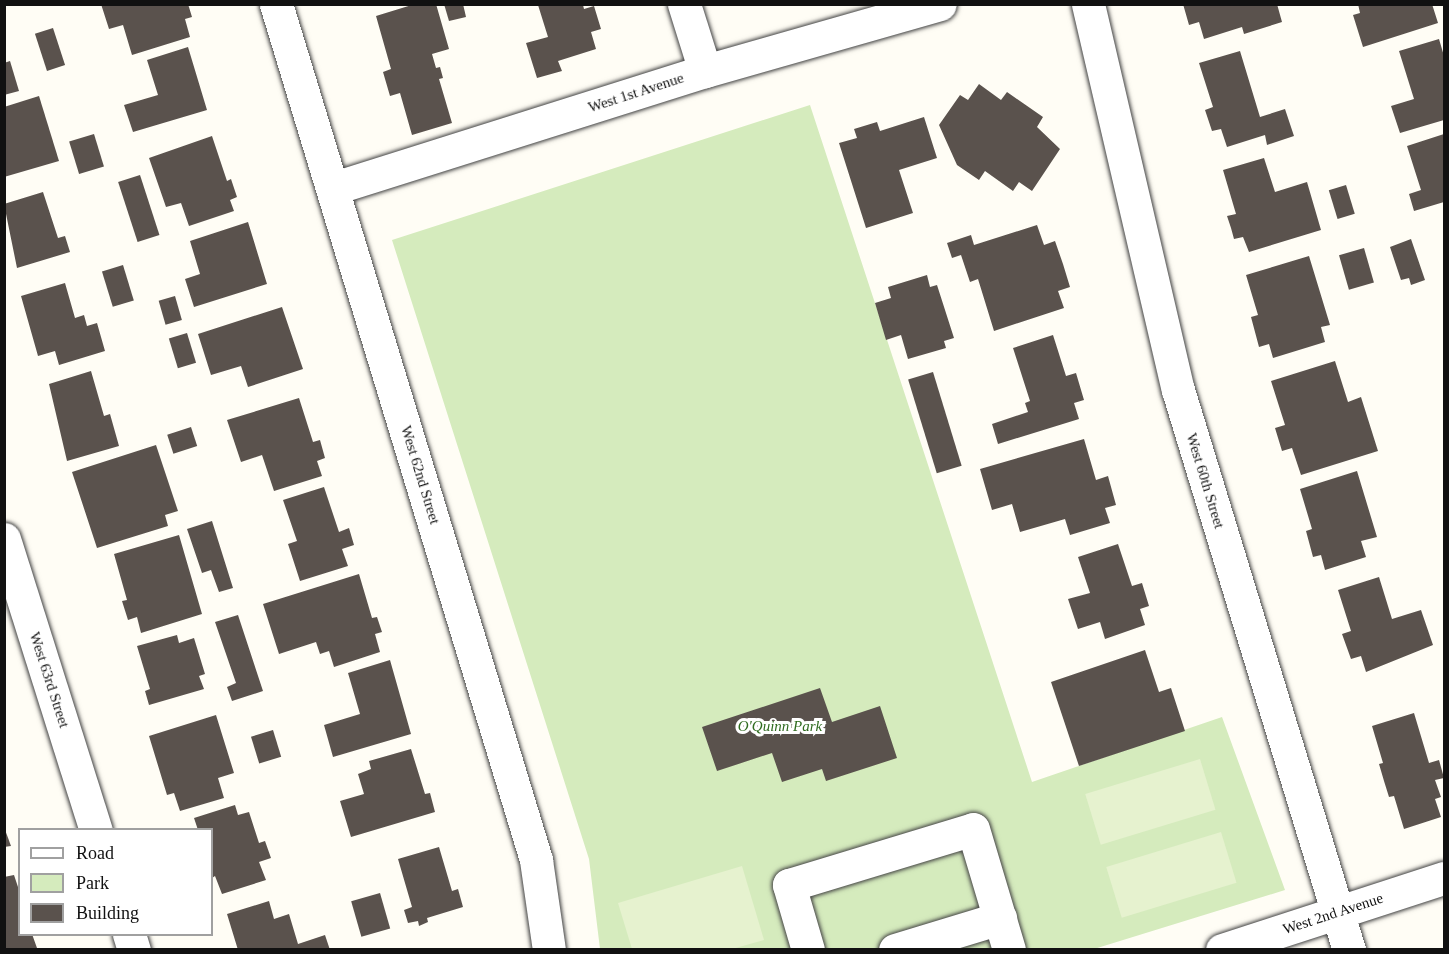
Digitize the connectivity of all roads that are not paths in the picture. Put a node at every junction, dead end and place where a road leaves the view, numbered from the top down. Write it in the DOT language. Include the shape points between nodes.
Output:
graph roads {
  1 [pos="276,4"];
  2 [pos="684,4"];
  3 [pos="940,4"];
  4 [pos="1088,4"];
  5 [pos="705,70"];
  6 [pos="334,188"];
  7 [pos="4,538"];
  8 [pos="95,825"];
  9 [pos="1444,878"];
  10 [pos="1338,913"];
  11 [pos="1000,918"];
  12 [pos="542,947"];
  13 [pos="808,950"];
  14 [pos="895,950"];
  15 [pos="1009,950"];
  16 [pos="1222,950"];
  17 [pos="1349,950"];
  1 -- 6 [label="street, West 62nd Street"];
  2 -- 5 [label="street"];
  3 -- 5 [label="street, West 1st Avenue"];
  4 -- 10 [label="street, West 60th Street" via="1178,390"];
  5 -- 6 [label="street, West 1st Avenue"];
  6 -- 12 [label="street, West 62nd Street" via="536,860"];
  7 -- 8 [label="street, West 63rd Street"];
  9 -- 10 [label="street, West 2nd Avenue"];
  10 -- 16 [label="street, West 2nd Avenue"];
  10 -- 17 [label="street, West 60th Street"];
  11 -- 13 [label="street" via="973,830 789,885"];
  11 -- 14 [label="street"];
  11 -- 15 [label="street"];
}
